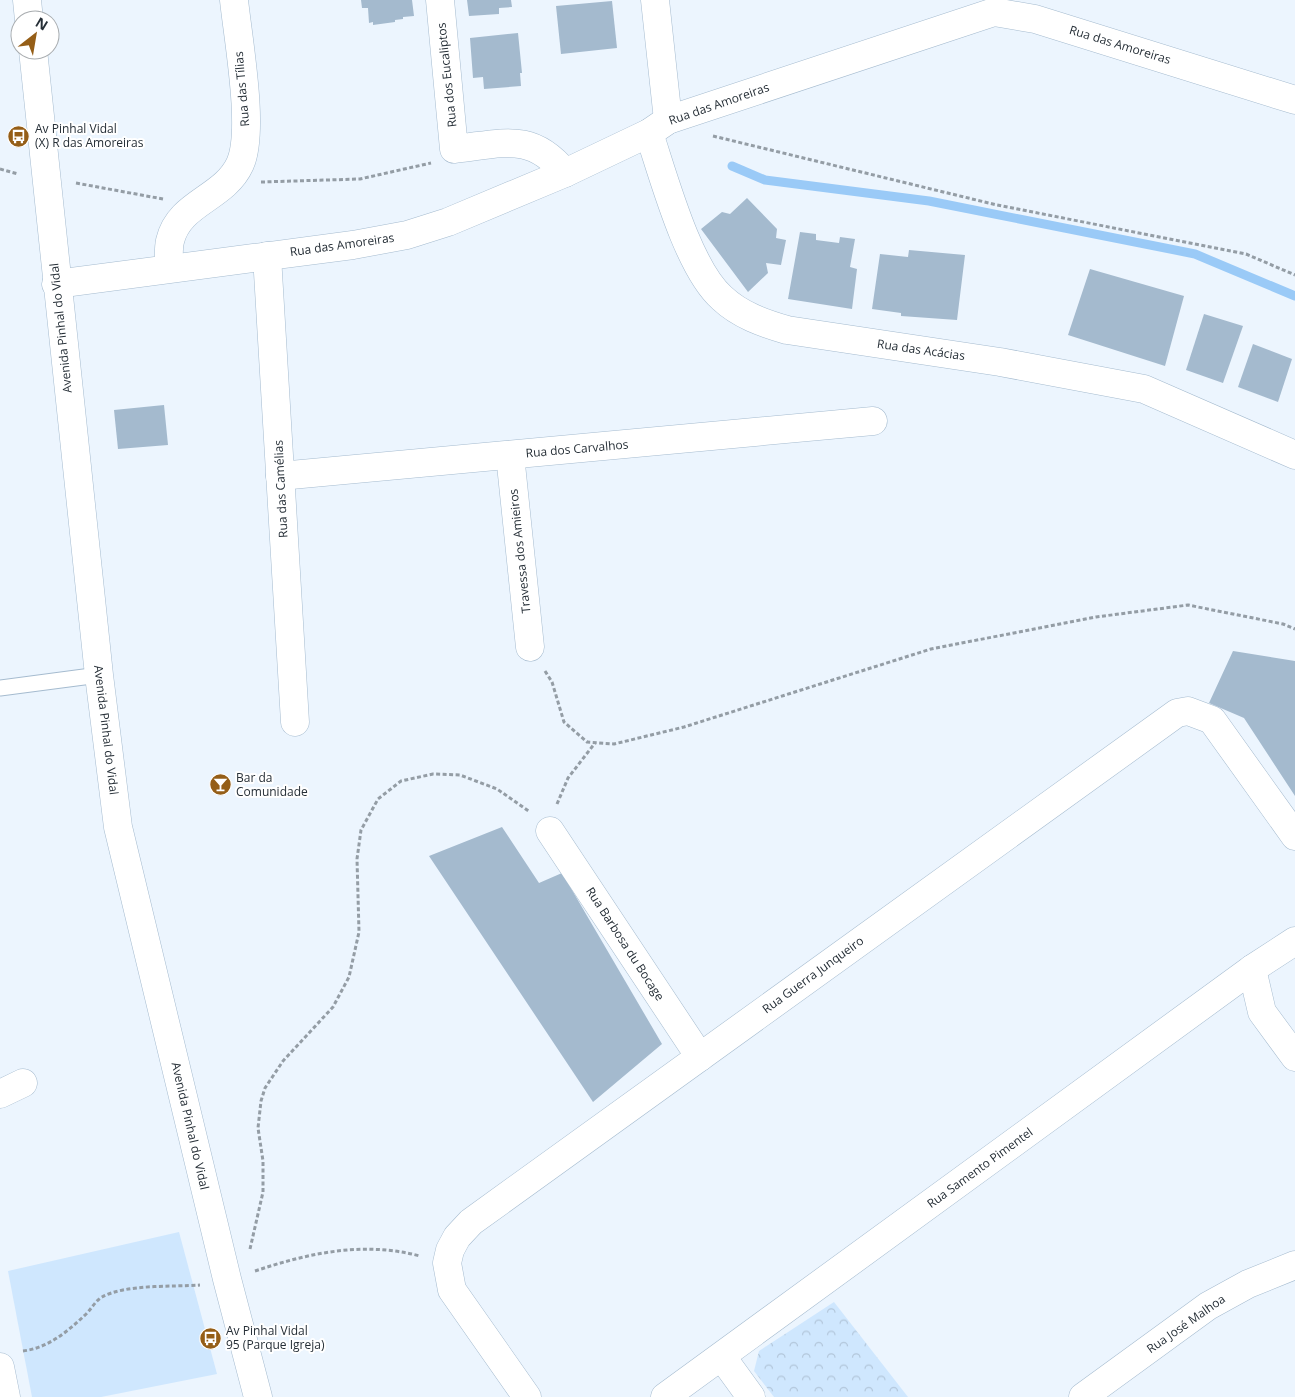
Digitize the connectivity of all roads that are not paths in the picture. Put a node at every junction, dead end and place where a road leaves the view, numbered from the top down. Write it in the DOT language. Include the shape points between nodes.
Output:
graph roads {
  1 [pos="234,0"];
  2 [pos="440,0"];
  3 [pos="655,0"];
  4 [pos="973,9"];
  5 [pos="33,60"];
  6 [pos="1295,100"];
  7 [pos="659,126"];
  8 [pos="565,173"];
  9 [pos="267,256"];
  10 [pos="169,268"];
  11 [pos="56,284"];
  12 [pos="873,421"];
  13 [pos="510,455"];
  14 [pos="1295,455"];
  15 [pos="280,476"];
  16 [pos="530,647"];
  17 [pos="100,675"];
  18 [pos="0,688"];
  19 [pos="295,722"];
  20 [pos="554,836"];
  21 [pos="1295,836"];
  22 [pos="1295,941"];
  23 [pos="1252,969"];
  24 [pos="700,1057"];
  25 [pos="1295,1057"];
  26 [pos="1295,1265"];
  27 [pos="722,1357"];
  28 [pos="8,1360"];
  29 [pos="6,1397"];
  30 [pos="258,1397"];
  31 [pos="527,1397"];
  32 [pos="665,1397"];
  33 [pos="751,1397"];
  34 [pos="1083,1397"];
  1 -- 10 [label="street, Rua das Tílias" via="246,123 241,163 231,181 182,218 170,242"];
  2 -- 8 [label="street, Rua dos Eucaliptos" via="454,149 525,144 543,150"];
  3 -- 7 [label="street, Rua das Acácias"];
  4 -- 6 [label="street, Rua das Amoreiras" via="1028,18"];
  4 -- 7 [label="street, Rua das Amoreiras"];
  5 -- 11 [label="street, Avenida Pinhal do Vidal"];
  7 -- 8 [label="street, Rua das Amoreiras"];
  7 -- 14 [label="street, Rua das Acácias" via="695,260 710,286 723,299 762,323 786,330 1000,362 1144,389"];
  8 -- 9 [label="street, Rua das Amoreiras" via="406,236"];
  9 -- 10 [label="street, Rua das Amoreiras"];
  9 -- 15 [label="street, Rua das Camélias"];
  10 -- 11 [label="street, Rua das Amoreiras"];
  11 -- 17 [label="street, Avenida Pinhal do Vidal"];
  12 -- 13 [label="street, Rua dos Carvalhos"];
  13 -- 15 [label="street, Rua dos Carvalhos"];
  13 -- 16 [label="street, Travessa dos Amieiros"];
  15 -- 19 [label="street, Rua das Camélias"];
  17 -- 18 [label="lane"];
  17 -- 30 [label="street, Avenida Pinhal do Vidal" via="118,826 236,1276"];
  20 -- 24 [label="street, Rua Barbosa du Bocage"];
  21 -- 24 [label="street, Rua Guerra Junqueiro" via="1212,720 1188,711 1177,713"];
  22 -- 23 [label="street, Rua Samento Pimentel"];
  23 -- 25 [label="street" via="1262,1012"];
  23 -- 27 [label="street, Rua Samento Pimentel"];
  24 -- 31 [label="street, Rua Guerra Junqueiro" via="471,1222 450,1250 447,1263 452,1290"];
  26 -- 34 [label="street, Rua José Malhoa" via="1248,1284 1208,1306"];
  27 -- 32 [label="street, Rua Samento Pimentel"];
  27 -- 33 [label="street"];
  28 -- 29 [label="street"];
}
